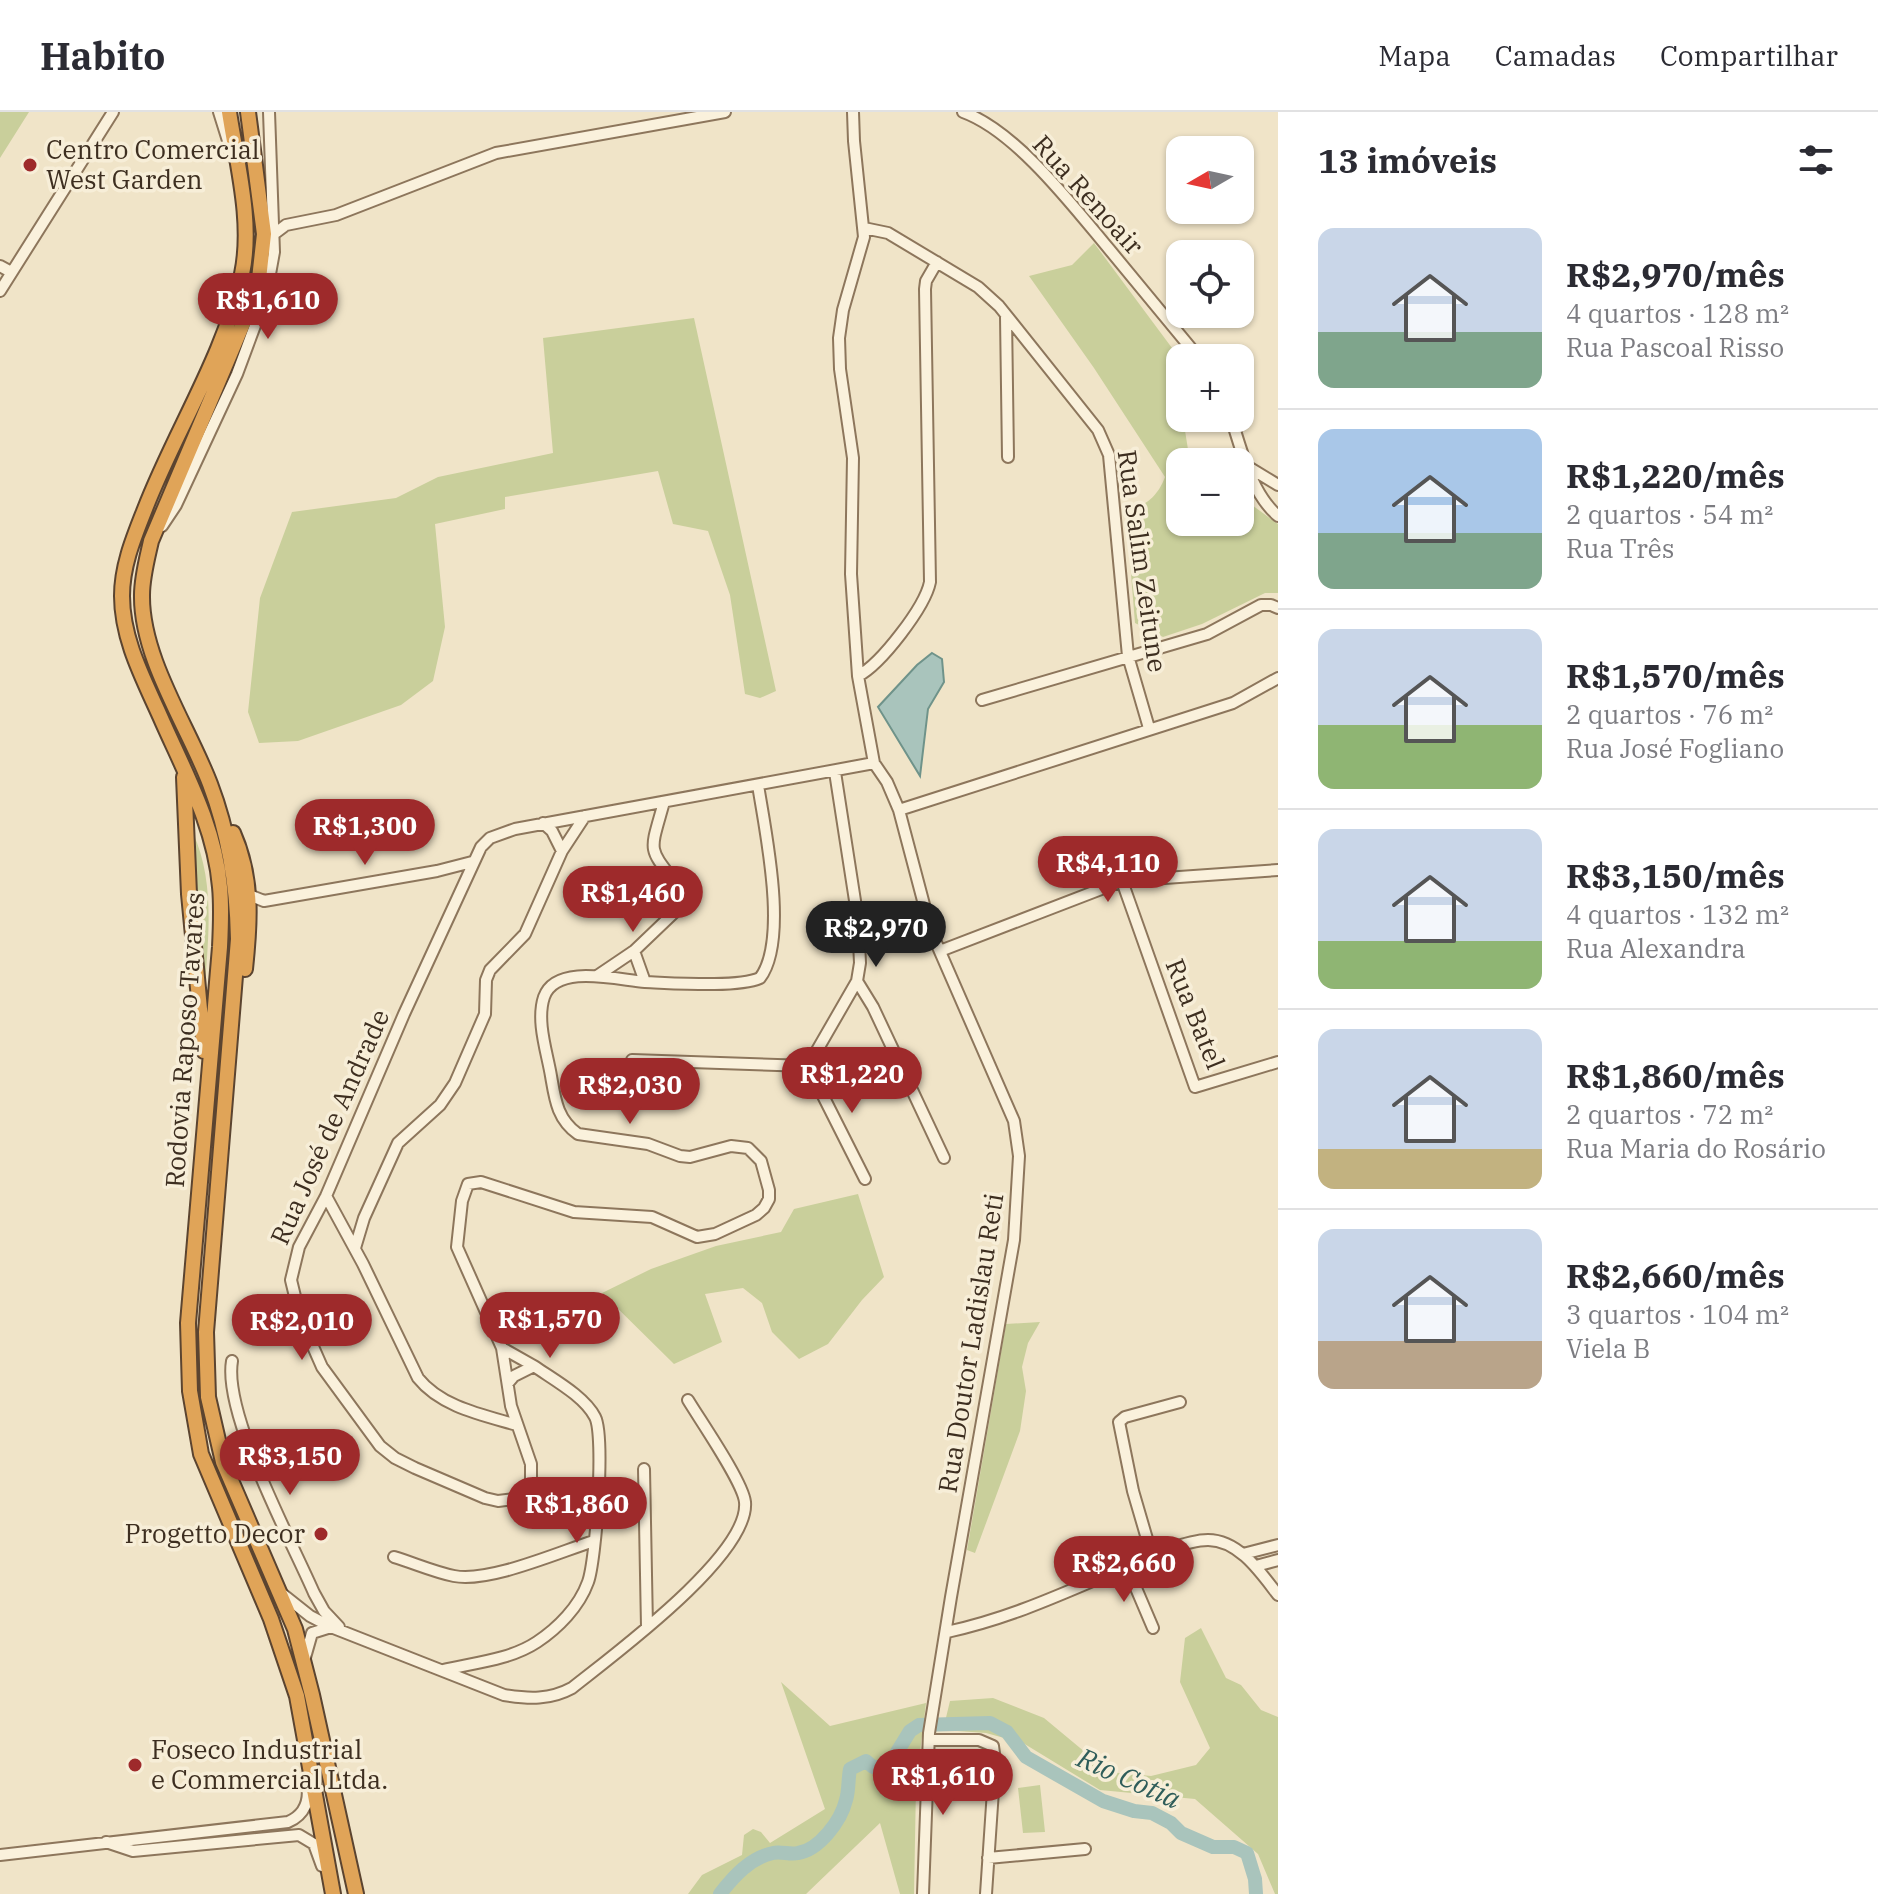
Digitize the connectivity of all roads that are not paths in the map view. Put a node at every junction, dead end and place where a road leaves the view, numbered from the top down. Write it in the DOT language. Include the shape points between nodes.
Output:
graph roads {
  1 [pos="113,112"];
  2 [pos="219,112"];
  3 [pos="229,112"];
  4 [pos="248,112"];
  5 [pos="269,112"];
  6 [pos="725,112"];
  7 [pos="853,112"];
  8 [pos="963,112"];
  9 [pos="237,168"];
  10 [pos="273,215"];
  11 [pos="286,225"];
  12 [pos="864,228"];
  13 [pos="274,234"];
  14 [pos="937,262"];
  15 [pos="0,266"];
  16 [pos="11,272"];
  17 [pos="0,291"];
  18 [pos="1006,317"];
  19 [pos="1187,344"];
  20 [pos="1008,457"];
  21 [pos="1254,469"];
  22 [pos="1254,481"];
  23 [pos="1278,485"];
  24 [pos="1277,512"];
  25 [pos="151,541"];
  26 [pos="1278,608"];
  27 [pos="1128,656"];
  28 [pos="858,676"];
  29 [pos="1278,678"];
  30 [pos="982,700"];
  31 [pos="1149,728"];
  32 [pos="874,763"];
  33 [pos="184,770"];
  34 [pos="835,772"];
  35 [pos="210,784"];
  36 [pos="758,785"];
  37 [pos="664,802"];
  38 [pos="899,810"];
  39 [pos="585,816"];
  40 [pos="543,823"];
  41 [pos="562,851"];
  42 [pos="472,862"];
  43 [pos="1278,870"];
  44 [pos="1122,881"];
  45 [pos="249,895"];
  46 [pos="264,901"];
  47 [pos="249,923"];
  48 [pos="634,951"];
  49 [pos="940,951"];
  50 [pos="597,976"];
  51 [pos="857,981"];
  52 [pos="645,982"];
  53 [pos="229,1052"];
  54 [pos="632,1060"];
  55 [pos="1278,1062"];
  56 [pos="808,1066"];
  57 [pos="207,1096"];
  58 [pos="944,1158"];
  59 [pos="865,1179"];
  60 [pos="326,1196"];
  61 [pos="355,1248"];
  62 [pos="502,1348"];
  63 [pos="232,1361"];
  64 [pos="534,1366"];
  65 [pos="508,1383"];
  66 [pos="688,1400"];
  67 [pos="1180,1402"];
  68 [pos="517,1425"];
  69 [pos="644,1469"];
  70 [pos="594,1541"];
  71 [pos="1278,1545"];
  72 [pos="1243,1554"];
  73 [pos="1152,1556"];
  74 [pos="394,1557"];
  75 [pos="1278,1560"];
  76 [pos="1256,1566"];
  77 [pos="1127,1567"];
  78 [pos="280,1592"];
  79 [pos="1278,1595"];
  80 [pos="331,1627"];
  81 [pos="647,1627"];
  82 [pos="1153,1628"];
  83 [pos="343,1632"];
  84 [pos="947,1632"];
  85 [pos="304,1663"];
  86 [pos="443,1670"];
  87 [pos="297,1696"];
  88 [pos="929,1736"];
  89 [pos="141,1837"];
  90 [pos="104,1841"];
  91 [pos="1085,1849"];
  92 [pos="142,1850"];
  93 [pos="0,1855"];
  94 [pos="988,1858"];
  95 [pos="331,1894"];
  96 [pos="356,1894"];
  97 [pos="923,1894"];
  98 [pos="986,1894"];
  1 -- 16 [label="street"];
  2 -- 9 [label="street"];
  3 -- 9 [label="highway, Rodovia Raposo Tavares"];
  4 -- 25 [label="highway, Rodovia Raposo Tavares" via="264,234 258,288"];
  5 -- 10 [label="street"];
  6 -- 11 [label="street" via="496,153 336,215"];
  7 -- 12 [label="street, Rua Doutor Ladislau Reti"];
  8 -- 19 [label="street, Rua Renoair" via="1005,137 1031,161"];
  9 -- 33 [label="highway, Rodovia Raposo Tavares" via="245,250 236,299 157,477 124,572 122,597 134,658"];
  10 -- 11 [label="street"];
  10 -- 13 [label="street"];
  11 -- 13 [label="street"];
  12 -- 14 [label="street, Rua Salim Zeitune" via="888,233"];
  12 -- 28 [label="street, Rua Doutor Ladislau Reti" via="839,338 853,458 851,574"];
  13 -- 25 [label="street" via="266,296 237,374 176,505"];
  14 -- 18 [label="street, Rua Salim Zeitune" via="985,292"];
  14 -- 28 [label="street" via="925,289 930,582 876,663"];
  15 -- 16 [label="street"];
  16 -- 17 [label="street"];
  18 -- 20 [label="street"];
  18 -- 27 [label="street, Rua Salim Zeitune" via="1098,430 1105,446"];
  21 -- 23 [label="street"];
  22 -- 24 [label="street"];
  25 -- 35 [label="highway, Rodovia Raposo Tavares" via="142,596 144,622"];
  26 -- 27 [label="street" via="1261,605 1214,631"];
  27 -- 30 [label="street"];
  27 -- 31 [label="street, Rua Salim Zeitune"];
  28 -- 32 [label="street, Rua Doutor Ladislau Reti"];
  29 -- 31 [label="street" via="1233,703"];
  31 -- 38 [label="street"];
  32 -- 34 [label="street, Rua José de Andrade"];
  32 -- 38 [label="street, Rua Doutor Ladislau Reti"];
  33 -- 57 [label="highway"];
  33 -- 57 [label="highway, Rodovia Raposo Tavares" via="207,828 220,885"];
  34 -- 36 [label="street, Rua José de Andrade"];
  34 -- 51 [label="street" via="858,920"];
  35 -- 45 [label="highway" via="243,859"];
  35 -- 53 [label="highway, Rodovia Raposo Tavares" via="229,847 237,905"];
  36 -- 37 [label="street, Rua José de Andrade"];
  36 -- 52 [label="street" via="774,886 764,972 744,983"];
  37 -- 39 [label="street, Rua José de Andrade"];
  37 -- 48 [label="street" via="653,852 680,889 680,907"];
  38 -- 49 [label="street, Rua Doutor Ladislau Reti"];
  39 -- 40 [label="street, Rua José de Andrade"];
  39 -- 41 [label="street"];
  40 -- 41 [label="street"];
  40 -- 42 [label="street, Rua José de Andrade" via="490,838"];
  41 -- 61 [label="street" via="525,934 490,970 483,1021 455,1083 440,1105 398,1143"];
  42 -- 46 [label="street"];
  42 -- 60 [label="street, Rua José de Andrade"];
  43 -- 44 [label="street"];
  44 -- 49 [label="street"];
  44 -- 55 [label="street, Rua Batel" via="1195,1087"];
  45 -- 46 [label="street"];
  45 -- 47 [label="highway"];
  46 -- 47 [label="street"];
  47 -- 53 [label="highway"];
  48 -- 50 [label="street"];
  48 -- 52 [label="street"];
  49 -- 84 [label="street, Rua Doutor Ladislau Reti" via="1014,1121 1019,1156 1012,1253"];
  50 -- 52 [label="street"];
  50 -- 62 [label="street, Rua José de Andrade" via="558,981 543,1000 556,1105 569,1128 680,1156 748,1148 761,1161 769,1199 756,1215 697,1237 652,1217 574,1212 474,1182 465,1189 457,1247"];
  51 -- 56 [label="street"];
  51 -- 58 [label="street"];
  53 -- 78 [label="highway, Rodovia Raposo Tavares" via="206,1332 208,1397 223,1462"];
  54 -- 56 [label="street"];
  56 -- 59 [label="street"];
  57 -- 87 [label="highway, Rodovia Raposo Tavares" via="188,1323 195,1427 205,1467 271,1619"];
  60 -- 61 [label="street"];
  60 -- 68 [label="street, Rua José de Andrade" via="294,1262 294,1297 322,1367 380,1446 415,1468 485,1498 511,1501 528,1492 531,1482 528,1452"];
  61 -- 68 [label="street" via="426,1388 478,1414"];
  62 -- 64 [label="street"];
  62 -- 65 [label="street, Rua José de Andrade"];
  63 -- 83 [label="street" via="231,1385 242,1426 314,1593"];
  64 -- 65 [label="street"];
  64 -- 70 [label="street" via="589,1408 599,1427"];
  65 -- 68 [label="street, Rua José de Andrade"];
  66 -- 81 [label="street" via="742,1492 745,1511 699,1583"];
  67 -- 73 [label="street" via="1119,1422"];
  69 -- 81 [label="street"];
  70 -- 74 [label="street" via="470,1577"];
  70 -- 86 [label="street" via="587,1584 554,1628 523,1650"];
  71 -- 72 [label="street"];
  72 -- 73 [label="street" via="1208,1540"];
  72 -- 76 [label="street"];
  73 -- 77 [label="street"];
  75 -- 76 [label="street"];
  76 -- 79 [label="street"];
  77 -- 82 [label="street"];
  77 -- 84 [label="street" via="1013,1615"];
  78 -- 80 [label="street"];
  78 -- 85 [label="highway, Rodovia Raposo Tavares"];
  80 -- 83 [label="street"];
  80 -- 85 [label="street" via="312,1633"];
  81 -- 86 [label="street" via="572,1688 547,1698 504,1695"];
  83 -- 86 [label="street"];
  84 -- 88 [label="street, Rua Doutor Ladislau Reti"];
  85 -- 96 [label="highway, Rodovia Raposo Tavares"];
  87 -- 89 [label="street" via="297,1734 308,1794 299,1816 281,1823"];
  87 -- 95 [label="highway, Rodovia Raposo Tavares"];
  88 -- 94 [label="street" via="993,1746"];
  88 -- 97 [label="street, Rua Doutor Ladislau Reti"];
  89 -- 90 [label="street"];
  89 -- 92 [label="street"];
  90 -- 92 [label="street"];
  90 -- 93 [label="street"];
  91 -- 94 [label="street"];
  92 -- 95 [label="street" via="299,1835 317,1849"];
  94 -- 98 [label="street"];
}
